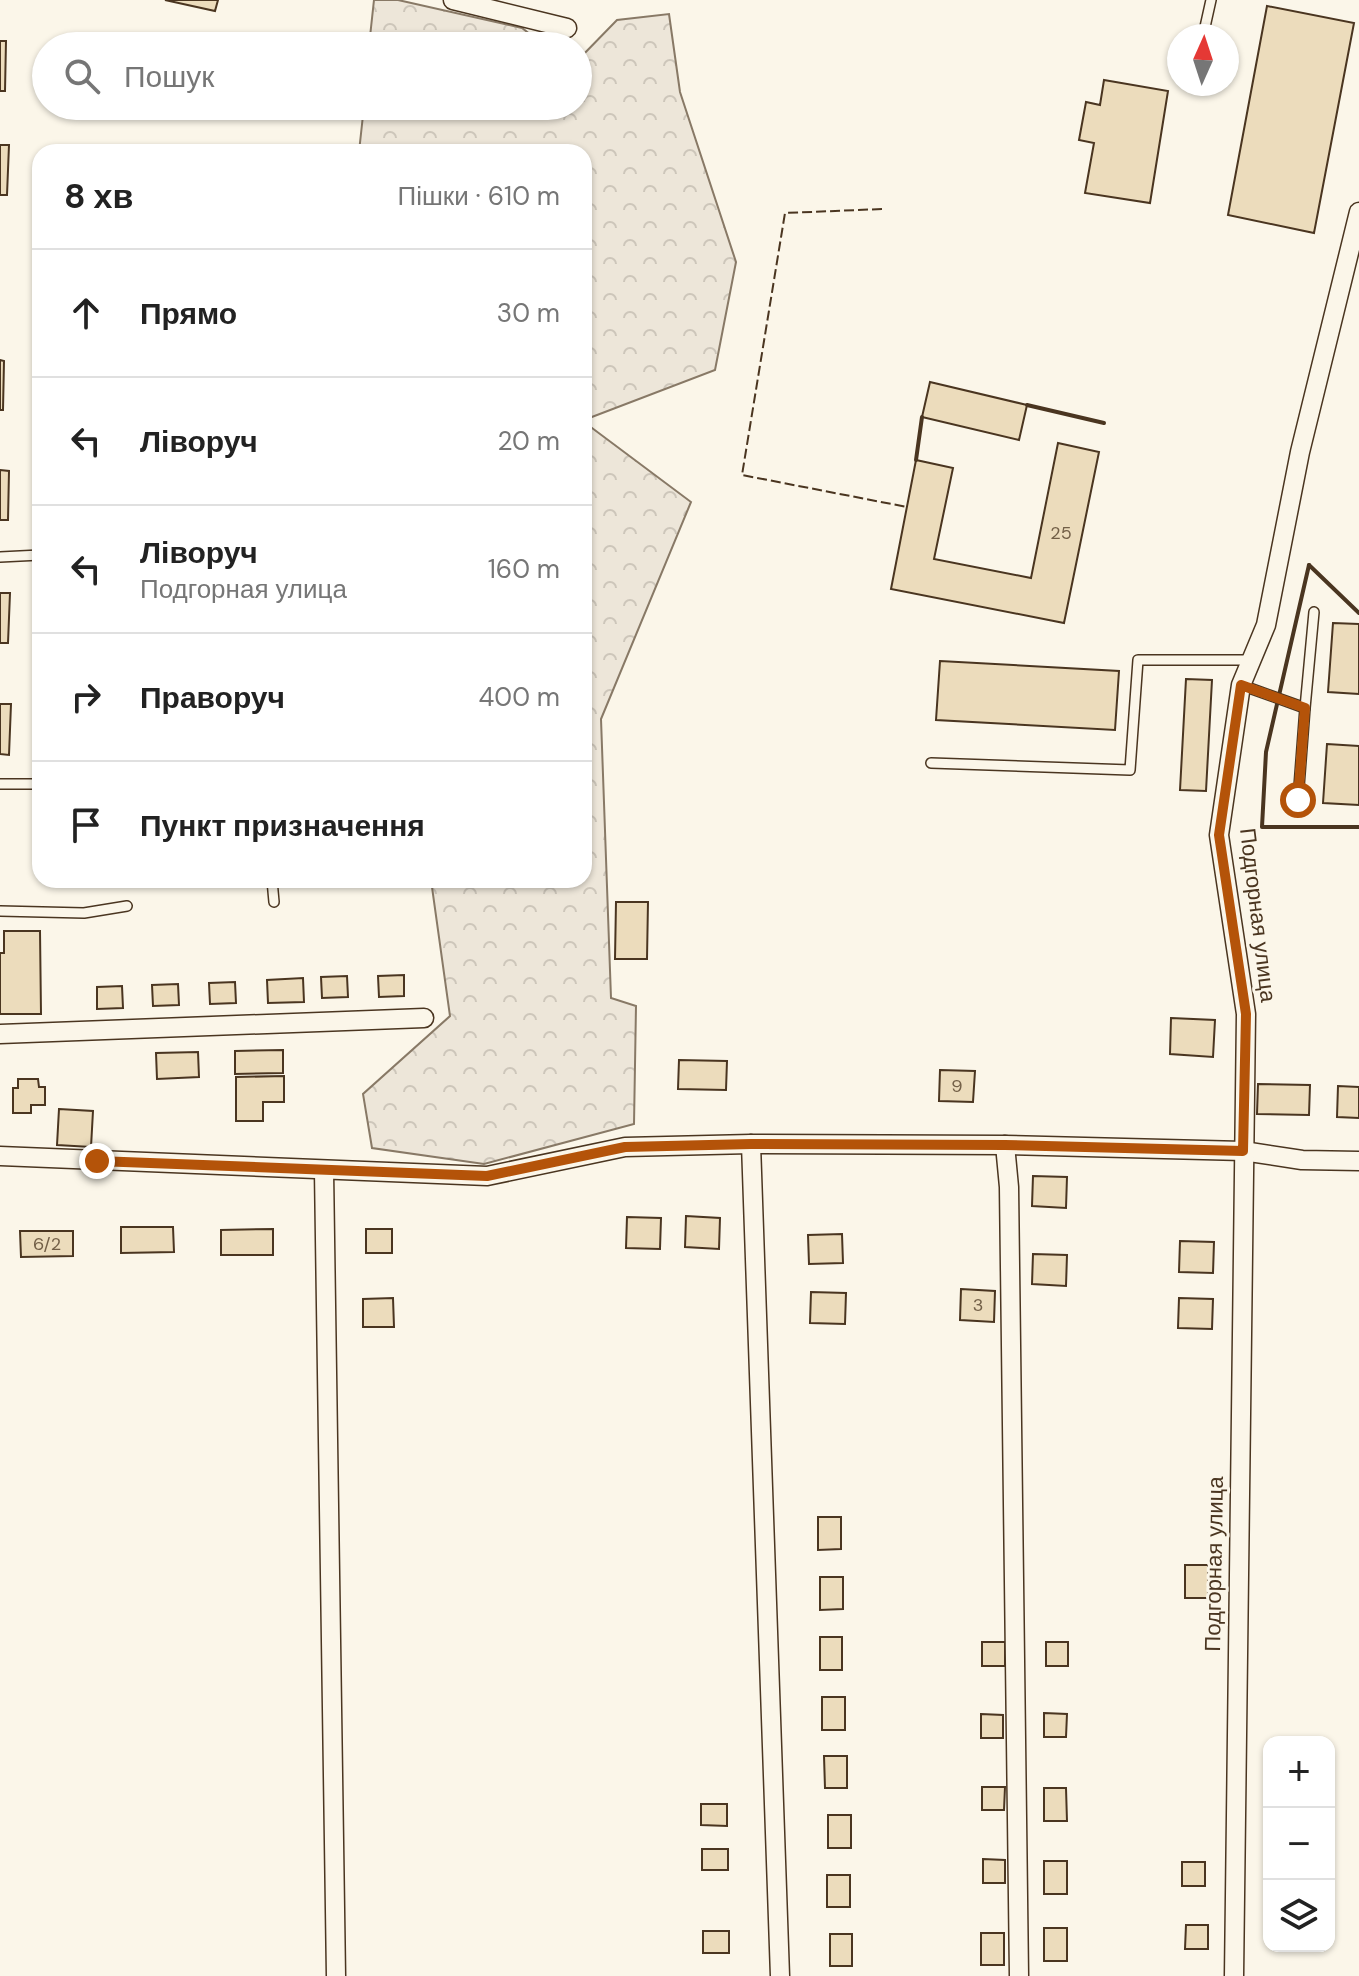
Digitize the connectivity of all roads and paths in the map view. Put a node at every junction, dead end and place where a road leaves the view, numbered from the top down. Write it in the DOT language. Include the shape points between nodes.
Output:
graph roads {
  1 [pos="453,0"];
  2 [pos="1211,0"];
  3 [pos="1206,24"];
  4 [pos="567,28"];
  5 [pos="1359,212"];
  6 [pos="32,555"];
  7 [pos="0,557"];
  8 [pos="1314,612"];
  9 [pos="1251,660"];
  10 [pos="1241,685"];
  11 [pos="1305,708"];
  12 [pos="931,763"];
  13 [pos="0,784"];
  14 [pos="32,784"];
  15 [pos="1298,800"];
  16 [pos="273,888"];
  17 [pos="274,902"];
  18 [pos="127,906"];
  19 [pos="0,911"];
  20 [pos="424,1018"];
  21 [pos="0,1034"];
  22 [pos="751,1144"];
  23 [pos="1005,1145"];
  24 [pos="1243,1151"];
  25 [pos="0,1156"];
  26 [pos="1359,1161"];
  27 [pos="324,1171"];
  28 [pos="336,1976"];
  29 [pos="780,1976"];
  30 [pos="1019,1976"];
  31 [pos="1234,1976"];
  1 -- 4 [label="street"];
  2 -- 3 [label="lane"];
  5 -- 9 [label="street, Подгорная улица" via="1300,452 1266,625"];
  6 -- 7 [label="lane"];
  8 -- 11 [label="lane"];
  9 -- 10 [label="street, Подгорная улица"];
  9 -- 12 [label="lane" via="1138,660 1130,770"];
  10 -- 11 [label="lane"];
  10 -- 24 [label="street, Подгорная улица" via="1219,835 1246,1014"];
  11 -- 15 [label="lane"];
  13 -- 14 [label="lane"];
  16 -- 17 [label="lane"];
  18 -- 19 [label="lane" via="84,913"];
  20 -- 21 [label="street"];
  22 -- 23 [label="street"];
  22 -- 27 [label="street" via="625,1147 487,1176"];
  22 -- 29 [label="street"];
  23 -- 24 [label="street"];
  23 -- 30 [label="street"];
  24 -- 26 [label="street"];
  24 -- 31 [label="street, Подгорная улица"];
  25 -- 27 [label="street"];
  27 -- 28 [label="street"];
}
